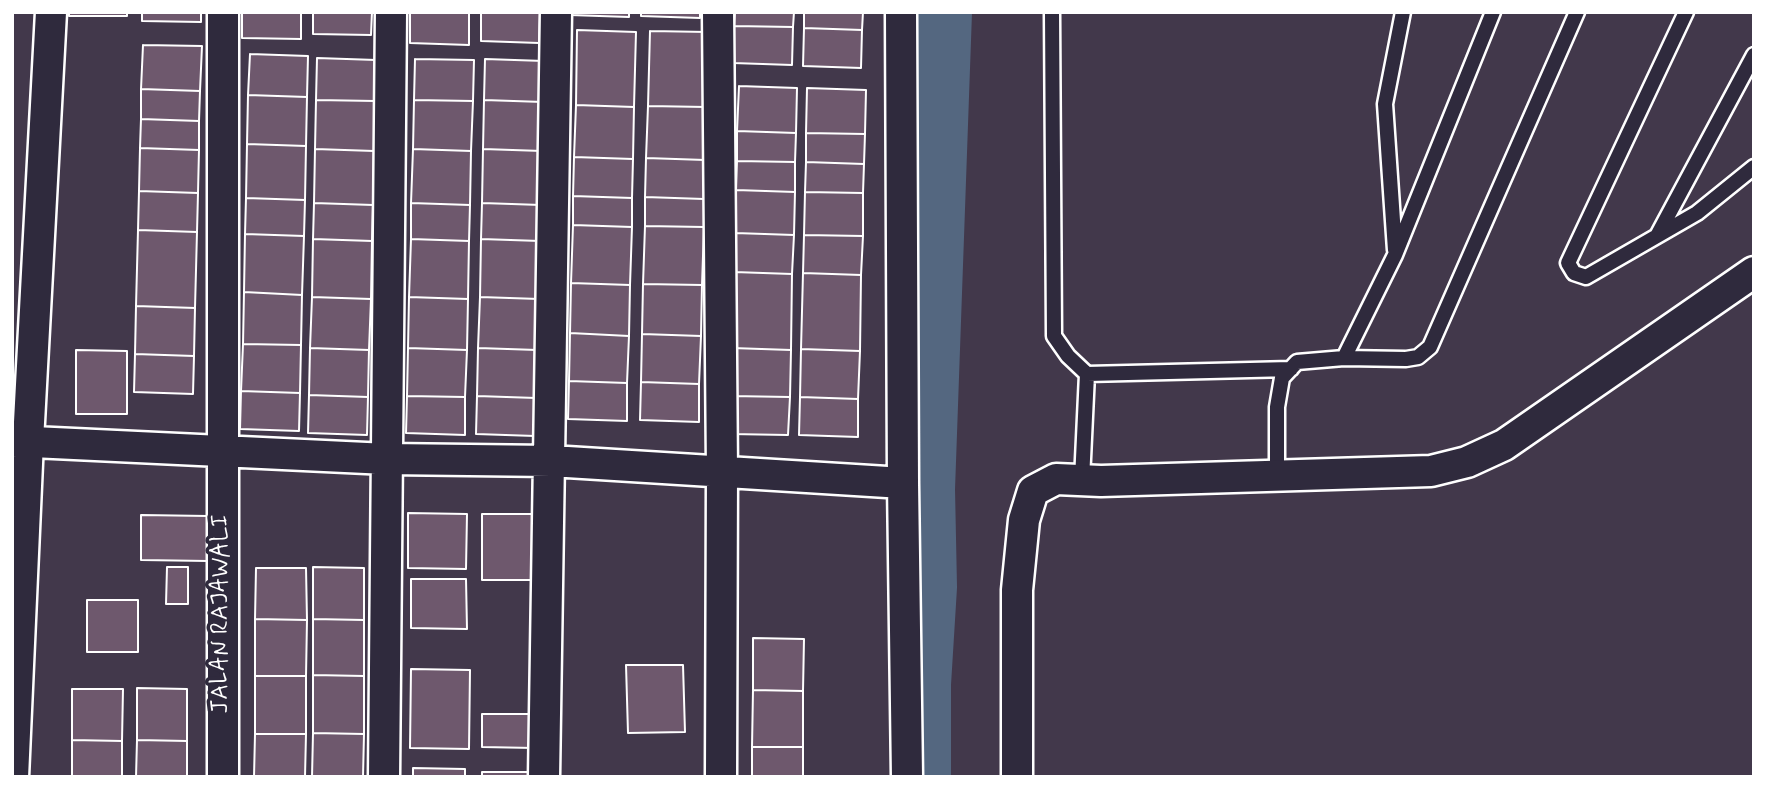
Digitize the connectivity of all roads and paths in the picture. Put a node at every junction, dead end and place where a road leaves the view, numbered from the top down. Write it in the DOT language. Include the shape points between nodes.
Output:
graph roads {
  1 [pos="51,12"];
  2 [pos="223,12"];
  3 [pos="391,12"];
  4 [pos="556,12"];
  5 [pos="718,12"];
  6 [pos="901,12"];
  7 [pos="1052,12"];
  8 [pos="1403,12"];
  9 [pos="1493,12"];
  10 [pos="1577,12"];
  11 [pos="1686,12"];
  12 [pos="1754,55"];
  13 [pos="1754,167"];
  14 [pos="1657,236"];
  15 [pos="1395,255"];
  16 [pos="1754,272"];
  17 [pos="1344,358"];
  18 [pos="1291,369"];
  19 [pos="1087,374"];
  20 [pos="20,441"];
  21 [pos="222,451"];
  22 [pos="387,459"];
  23 [pos="551,461"];
  24 [pos="1276,466"];
  25 [pos="722,471"];
  26 [pos="1082,480"];
  27 [pos="903,483"];
  28 [pos="13,777"];
  29 [pos="223,777"];
  30 [pos="384,777"];
  31 [pos="544,777"];
  32 [pos="721,777"];
  33 [pos="907,777"];
  34 [pos="1017,777"];
  1 -- 20 [label="street"];
  2 -- 21 [label="street, JALAN RAJAWALI"];
  3 -- 22 [label="street"];
  4 -- 23 [label="street"];
  5 -- 25 [label="street"];
  6 -- 27 [label="street"];
  7 -- 19 [label="lane" via="1054,336"];
  8 -- 15 [label="lane" via="1385,104"];
  9 -- 15 [label="lane"];
  10 -- 17 [label="lane" via="1430,347 1418,357 1406,359"];
  11 -- 14 [label="lane" via="1568,262 1574,273 1586,277"];
  12 -- 14 [label="lane"];
  13 -- 14 [label="lane" via="1697,213"];
  15 -- 17 [label="lane"];
  16 -- 24 [label="street" via="1504,445 1467,462 1431,471"];
  17 -- 18 [label="lane" via="1297,362"];
  18 -- 19 [label="lane"];
  18 -- 24 [label="lane" via="1282,378 1277,407"];
  19 -- 26 [label="lane"];
  20 -- 21 [label="street"];
  20 -- 28 [label="street"];
  21 -- 22 [label="street"];
  21 -- 29 [label="street, JALAN RAJAWALI"];
  22 -- 23 [label="street"];
  22 -- 30 [label="street"];
  23 -- 25 [label="street"];
  23 -- 31 [label="street"];
  24 -- 26 [label="street"];
  25 -- 27 [label="street"];
  25 -- 32 [label="street"];
  26 -- 34 [label="street" via="1056,479 1033,491 1024,520 1017,590"];
  27 -- 33 [label="street"];
}
